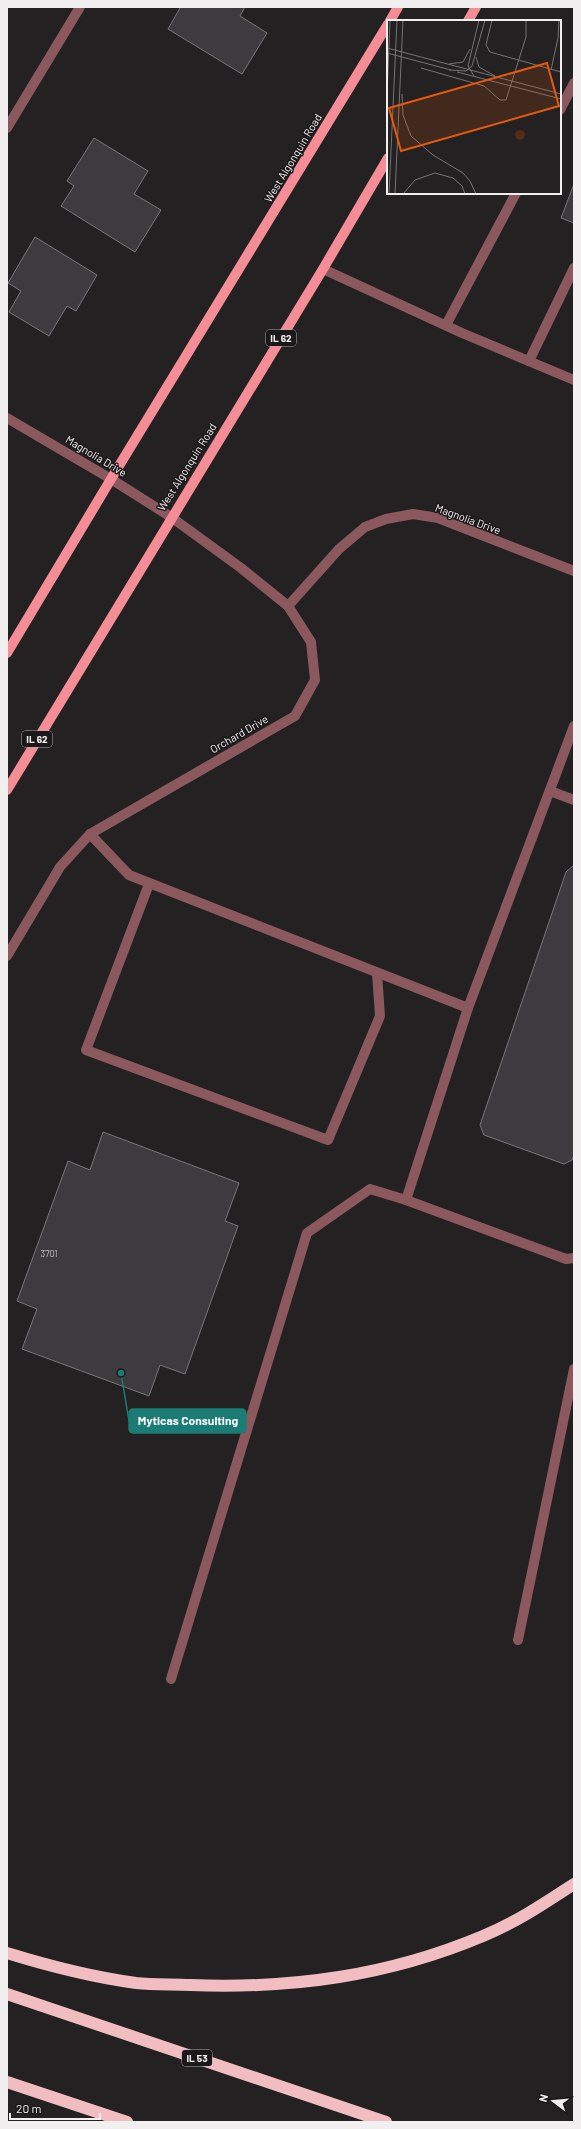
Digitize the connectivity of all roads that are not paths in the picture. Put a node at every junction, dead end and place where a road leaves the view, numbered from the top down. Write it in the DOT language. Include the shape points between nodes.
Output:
graph roads {
  1 [pos="80,7"];
  2 [pos="398,7"];
  3 [pos="476,7"];
  4 [pos="391,20"];
  5 [pos="469,20"];
  6 [pos="387,26"];
  7 [pos="574,83"];
  8 [pos="561,108"];
  9 [pos="7,128"];
  10 [pos="387,160"];
  11 [pos="515,194"];
  12 [pos="574,268"];
  13 [pos="323,270"];
  14 [pos="446,325"];
  15 [pos="529,361"];
  16 [pos="574,380"];
  17 [pos="7,418"];
  18 [pos="111,479"];
  19 [pos="170,517"];
  20 [pos="574,571"];
  21 [pos="288,606"];
  22 [pos="7,653"];
  23 [pos="574,726"];
  24 [pos="7,790"];
  25 [pos="550,791"];
  26 [pos="574,800"];
  27 [pos="90,834"];
  28 [pos="149,884"];
  29 [pos="7,956"];
  30 [pos="377,973"];
  31 [pos="468,1008"];
  32 [pos="406,1200"];
  33 [pos="574,1258"];
  34 [pos="574,1369"];
  35 [pos="518,1640"];
  36 [pos="170,1679"];
  37 [pos="574,1884"];
  38 [pos="7,1953"];
  39 [pos="7,1994"];
  40 [pos="7,2082"];
  41 [pos="127,2122"];
  42 [pos="386,2122"];
  1 -- 9 [label="street"];
  2 -- 4 [label="main road"];
  3 -- 5 [label="main road"];
  6 -- 18 [label="main road, West Algonquin Road"];
  7 -- 8 [label="street"];
  10 -- 13 [label="main road, West Algonquin Road / IL 62"];
  11 -- 14 [label="street"];
  12 -- 15 [label="street"];
  13 -- 14 [label="street"];
  13 -- 19 [label="main road, West Algonquin Road / IL 62"];
  14 -- 15 [label="street"];
  15 -- 16 [label="street"];
  17 -- 18 [label="street, Magnolia Drive"];
  18 -- 19 [label="street, Magnolia Drive"];
  18 -- 22 [label="main road, West Algonquin Road"];
  19 -- 21 [label="street, Orchard Drive" via="241,568"];
  19 -- 24 [label="main road, West Algonquin Road / IL 62"];
  20 -- 21 [label="street, Magnolia Drive" via="438,518 413,514 365,527 339,549"];
  21 -- 27 [label="street, Orchard Drive" via="311,642 315,680 295,716"];
  23 -- 25 [label="street"];
  25 -- 26 [label="street"];
  25 -- 31 [label="street"];
  27 -- 28 [label="street" via="129,875"];
  27 -- 29 [label="street, Orchard Drive" via="60,867"];
  28 -- 30 [label="street"];
  28 -- 30 [label="street" via="86,1050 328,1140 380,1016"];
  30 -- 31 [label="street"];
  31 -- 32 [label="street"];
  32 -- 33 [label="street" via="566,1259"];
  32 -- 36 [label="street" via="370,1189 307,1233"];
  34 -- 35 [label="street"];
  37 -- 38 [label="highway" via="540,1906 484,1936 432,1956 362,1974 298,1983 242,1987 137,1983 77,1973"];
  39 -- 42 [label="highway, IL 53"];
  40 -- 41 [label="highway"];
}
